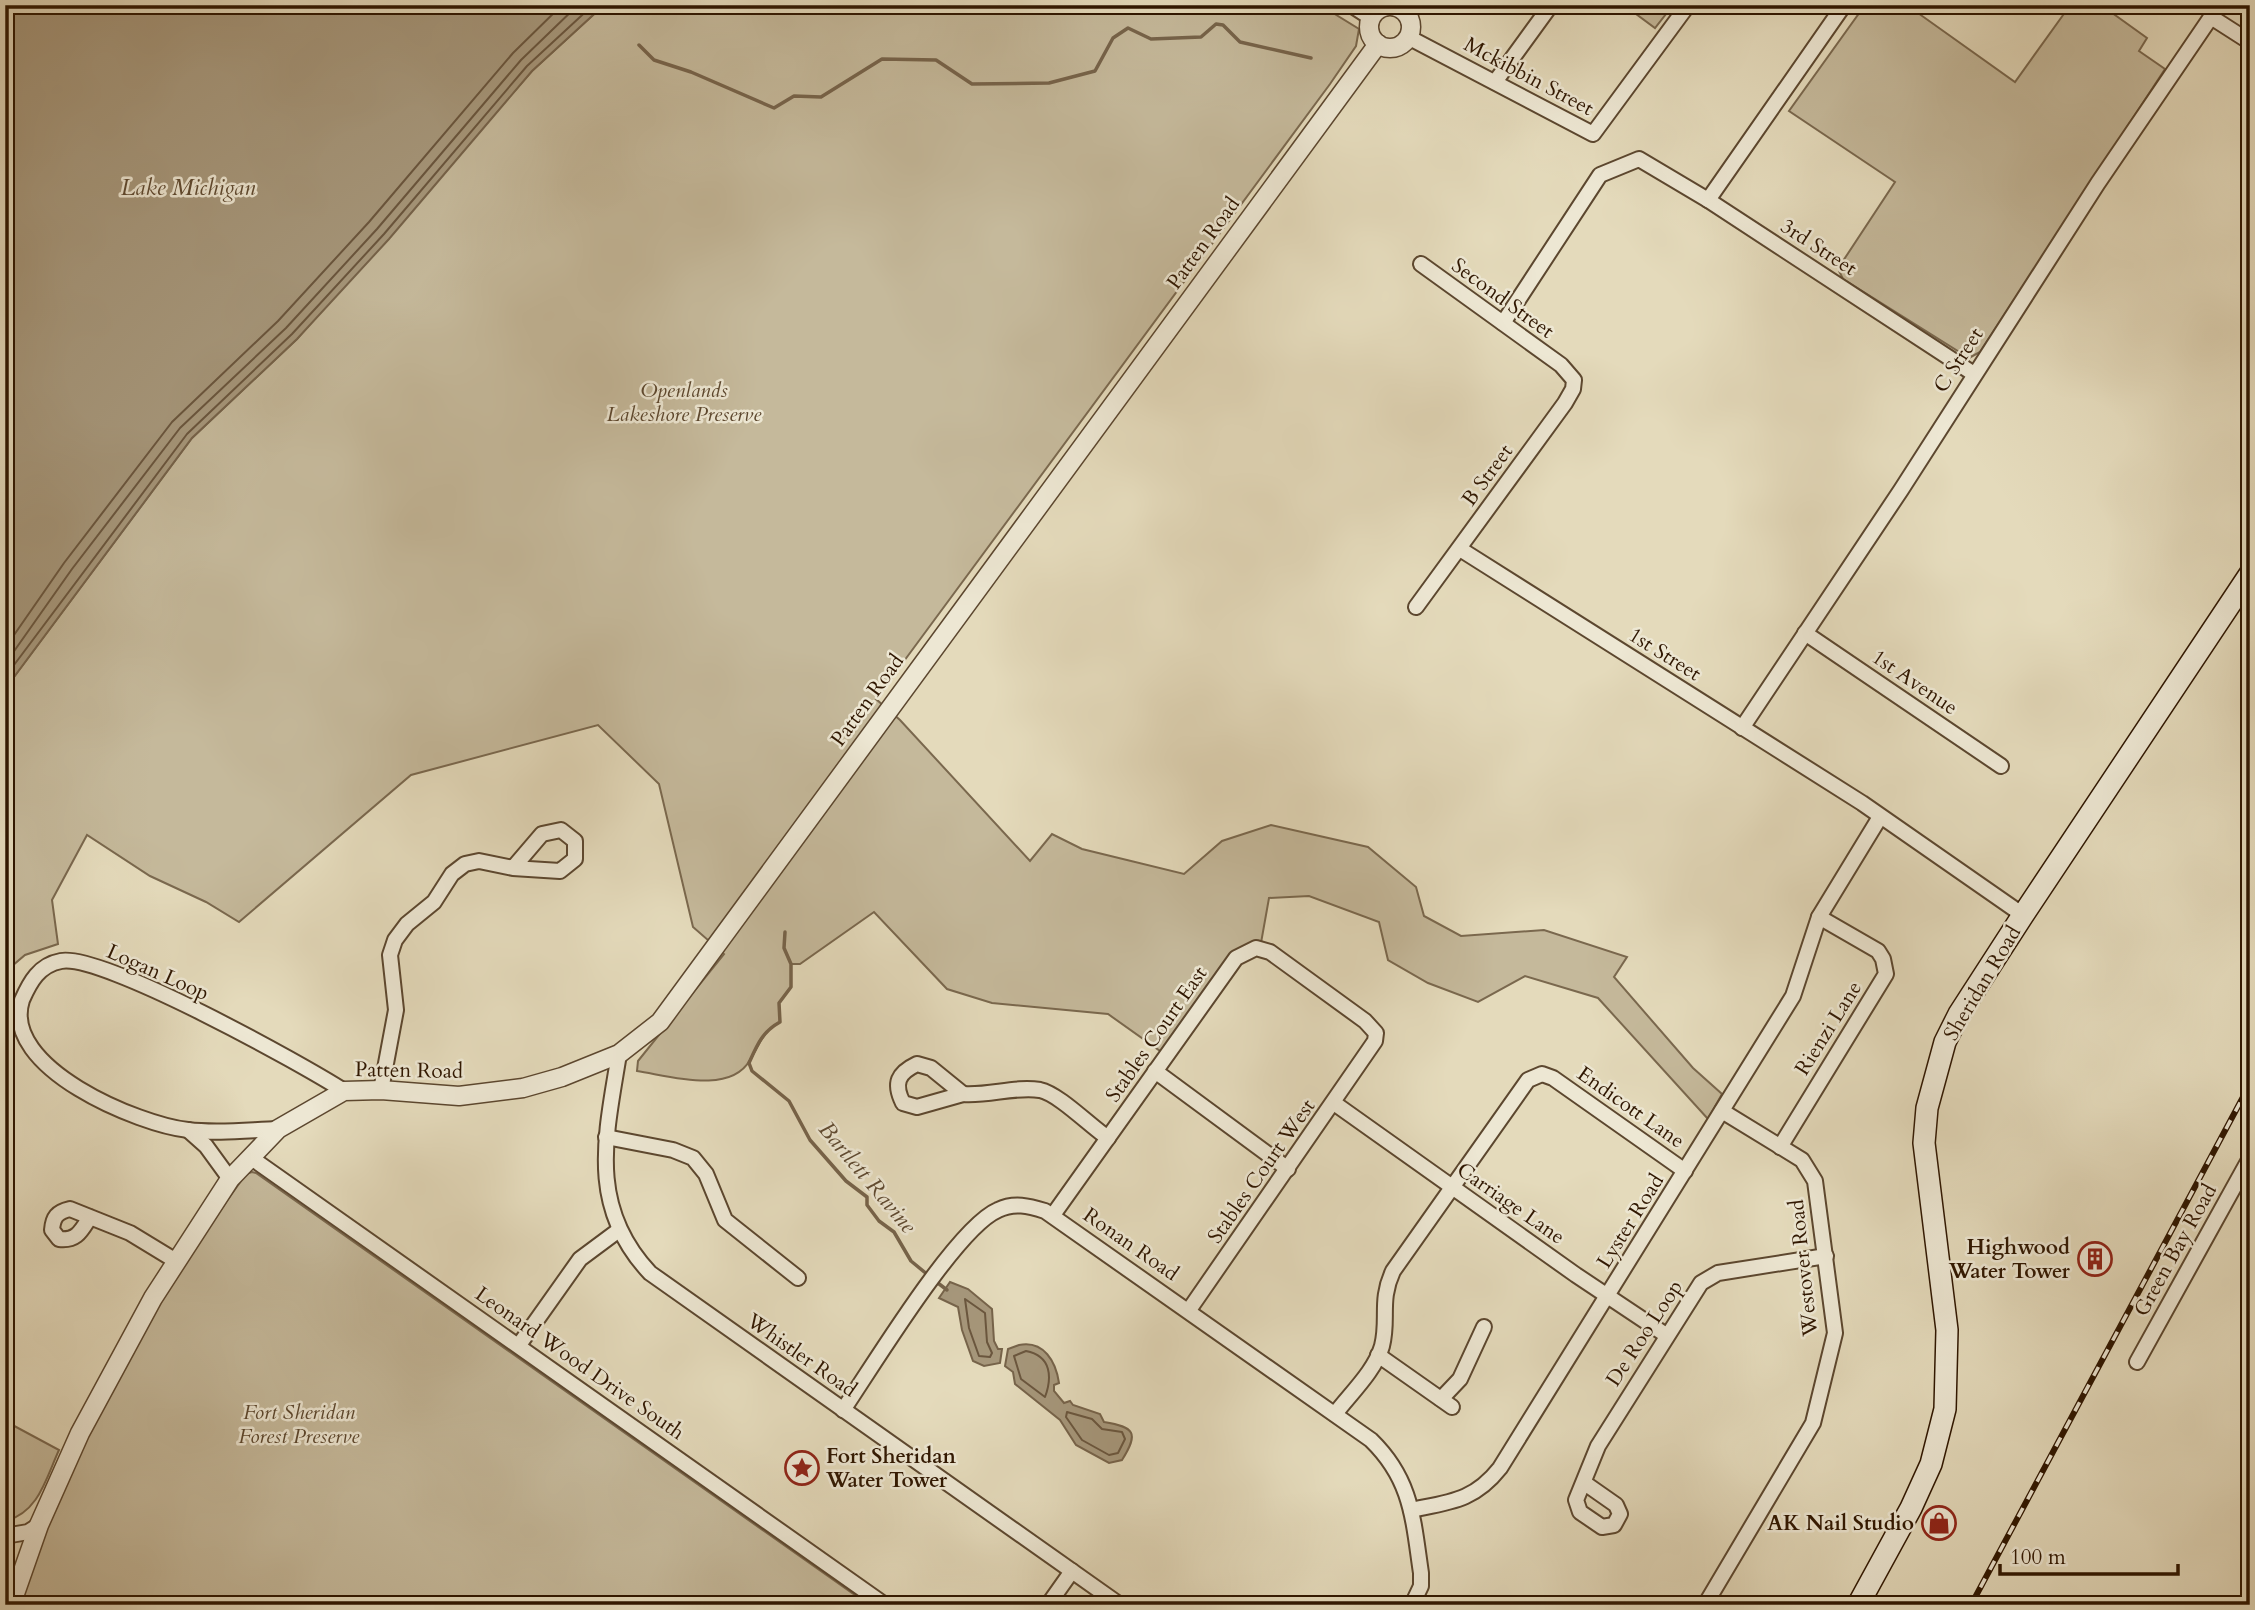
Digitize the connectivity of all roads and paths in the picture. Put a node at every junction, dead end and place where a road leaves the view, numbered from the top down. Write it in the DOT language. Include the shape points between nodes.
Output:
graph roads {
  1 [pos="1351,5"];
  2 [pos="1551,5"];
  3 [pos="1688,5"];
  4 [pos="1844,5"];
  5 [pos="1405,8"];
  6 [pos="2212,11"];
  7 [pos="1371,18"];
  8 [pos="1408,37"];
  9 [pos="2250,42"];
  10 [pos="1378,44"];
  11 [pos="1495,82"];
  12 [pos="1708,200"];
  13 [pos="1421,264"];
  14 [pos="1503,323"];
  15 [pos="1562,365"];
  16 [pos="1974,374"];
  17 [pos="1460,549"];
  18 [pos="2250,574"];
  19 [pos="1416,607"];
  20 [pos="1805,633"];
  21 [pos="1742,728"];
  22 [pos="2001,766"];
  23 [pos="1880,817"];
  24 [pos="513,868"];
  25 [pos="2023,915"];
  26 [pos="1819,917"];
  27 [pos="619,1054"];
  28 [pos="1367,1056"];
  29 [pos="1156,1071"];
  30 [pos="382,1090"];
  31 [pos="344,1091"];
  32 [pos="963,1094"];
  33 [pos="1334,1103"];
  34 [pos="1722,1111"];
  35 [pos="278,1129"];
  36 [pos="188,1130"];
  37 [pos="606,1137"];
  38 [pos="1108,1138"];
  39 [pos="1780,1147"];
  40 [pos="250,1157"];
  41 [pos="2250,1158"];
  42 [pos="1288,1169"];
  43 [pos="1685,1171"];
  44 [pos="230,1180"];
  45 [pos="1452,1187"];
  46 [pos="1053,1215"];
  47 [pos="90,1217"];
  48 [pos="619,1230"];
  49 [pos="1826,1256"];
  50 [pos="176,1261"];
  51 [pos="798,1278"];
  52 [pos="1608,1296"];
  53 [pos="1189,1310"];
  54 [pos="1484,1327"];
  55 [pos="1666,1335"];
  56 [pos="519,1345"];
  57 [pos="1378,1355"];
  58 [pos="2137,1362"];
  59 [pos="843,1410"];
  60 [pos="1335,1414"];
  61 [pos="1586,1484"];
  62 [pos="1411,1510"];
  63 [pos="39,1525"];
  64 [pos="5,1536"];
  65 [pos="1072,1571"];
  66 [pos="9,1600"];
  67 [pos="885,1605"];
  68 [pos="1048,1605"];
  69 [pos="1120,1605"];
  70 [pos="1412,1605"];
  71 [pos="1706,1605"];
  72 [pos="1858,1605"];
  1 -- 7 [label="street"];
  2 -- 11 [label="street"];
  3 -- 11 [label="street, Mckibbin Street" via="1593,134"];
  4 -- 12 [label="street"];
  5 -- 7 [label="street" via="1387,6"];
  5 -- 8 [label="street" via="1411,24"];
  6 -- 9 [label="street"];
  6 -- 16 [label="street, C Street"];
  7 -- 10 [label="street" via="1370,33"];
  8 -- 10 [label="street" via="1392,48"];
  8 -- 11 [label="street, Mckibbin Street"];
  10 -- 27 [label="street, Patten Road" via="660,1022"];
  12 -- 14 [label="street, 3rd Street" via="1639,159 1600,175"];
  12 -- 16 [label="street, 3rd Street"];
  13 -- 14 [label="street, Second Street"];
  14 -- 15 [label="street, Second Street"];
  15 -- 17 [label="street, B Street" via="1574,380 1573,390"];
  16 -- 20 [label="street, C Street"];
  17 -- 19 [label="street, B Street"];
  17 -- 21 [label="street, 1st Street"];
  18 -- 25 [label="main road, Sheridan Road"];
  20 -- 21 [label="street, C Street"];
  20 -- 22 [label="street, 1st Avenue"];
  21 -- 23 [label="street, 1st Street"];
  23 -- 25 [label="street, 1st Street"];
  23 -- 26 [label="street, Lyster Road"];
  24 -- 30 [label="street" via="479,861 465,864 396,940 389,972 396,1010"];
  25 -- 72 [label="main road, Sheridan Road" via="1959,1014 1937,1065 1924,1143 1947,1330 1945,1409 1931,1464"];
  26 -- 34 [label="street, Lyster Road" via="1793,996"];
  26 -- 39 [label="street, Rienzi Lane" via="1878,951 1886,974"];
  27 -- 30 [label="street, Patten Road" via="523,1088 459,1096"];
  27 -- 37 [label="street, Whistler Road"];
  28 -- 29 [label="street, Stables Court East" via="1376,1033 1365,1021 1270,952 1256,948 1236,958"];
  28 -- 33 [label="street, Stables Court West"];
  29 -- 38 [label="street, Stables Court East"];
  29 -- 42 [label="street"];
  30 -- 31 [label="street, Patten Road"];
  31 -- 35 [label="street, Patten Road"];
  31 -- 36 [label="street, Logan Loop" via="120,975 62,960 31,979 18,1018 34,1057 92,1100 134,1118"];
  32 -- 38 [label="street" via="1042,1091"];
  33 -- 42 [label="street, Stables Court West"];
  33 -- 45 [label="street, Carriage Lane"];
  34 -- 39 [label="street, Westover Road"];
  34 -- 43 [label="street, Lyster Road"];
  35 -- 36 [label="street, Logan Loop"];
  35 -- 40 [label="street, Patten Road"];
  36 -- 44 [label="street"];
  37 -- 48 [label="street, Whistler Road" via="606,1188"];
  37 -- 51 [label="street" via="692,1158 706,1174 725,1220"];
  38 -- 46 [label="street, Stables Court East"];
  39 -- 49 [label="street, Westover Road" via="1802,1160 1815,1181"];
  40 -- 44 [label="street, Patten Road"];
  40 -- 56 [label="street, Leonard Wood Drive South"];
  41 -- 58 [label="street, Green Bay Road"];
  42 -- 53 [label="street, Stables Court West"];
  43 -- 45 [label="street, Endicott Lane" via="1553,1078 1535,1076"];
  43 -- 52 [label="street, Lyster Road"];
  44 -- 50 [label="street, Patten Road"];
  45 -- 52 [label="street, Carriage Lane"];
  45 -- 57 [label="street" via="1387,1284"];
  46 -- 53 [label="street, Ronan Road"];
  46 -- 59 [label="street, Ronan Road" via="1024,1205 1003,1207 975,1224"];
  47 -- 50 [label="street" via="130,1233"];
  48 -- 56 [label="street" via="580,1259"];
  48 -- 59 [label="street, Whistler Road" via="649,1273"];
  49 -- 55 [label="street, De Roo Loop" via="1718,1273 1694,1291"];
  49 -- 71 [label="street, Westover Road" via="1835,1334 1813,1423"];
  50 -- 63 [label="street, Patten Road" via="96,1400"];
  52 -- 55 [label="street, Carriage Lane"];
  52 -- 62 [label="street, Lyster Road" via="1489,1481 1466,1498"];
  53 -- 60 [label="street, Ronan Road"];
  54 -- 57 [label="street" via="1446,1403"];
  55 -- 61 [label="street, De Roo Loop" via="1598,1446"];
  56 -- 67 [label="street, Leonard Wood Drive South"];
  57 -- 60 [label="street"];
  59 -- 65 [label="street, Whistler Road"];
  60 -- 62 [label="street, Ronan Road" via="1388,1457 1399,1473"];
  62 -- 70 [label="street" via="1422,1573"];
  63 -- 64 [label="street"];
  63 -- 66 [label="street, Patten Road"];
  65 -- 68 [label="street"];
  65 -- 69 [label="street, Whistler Road"];
}
